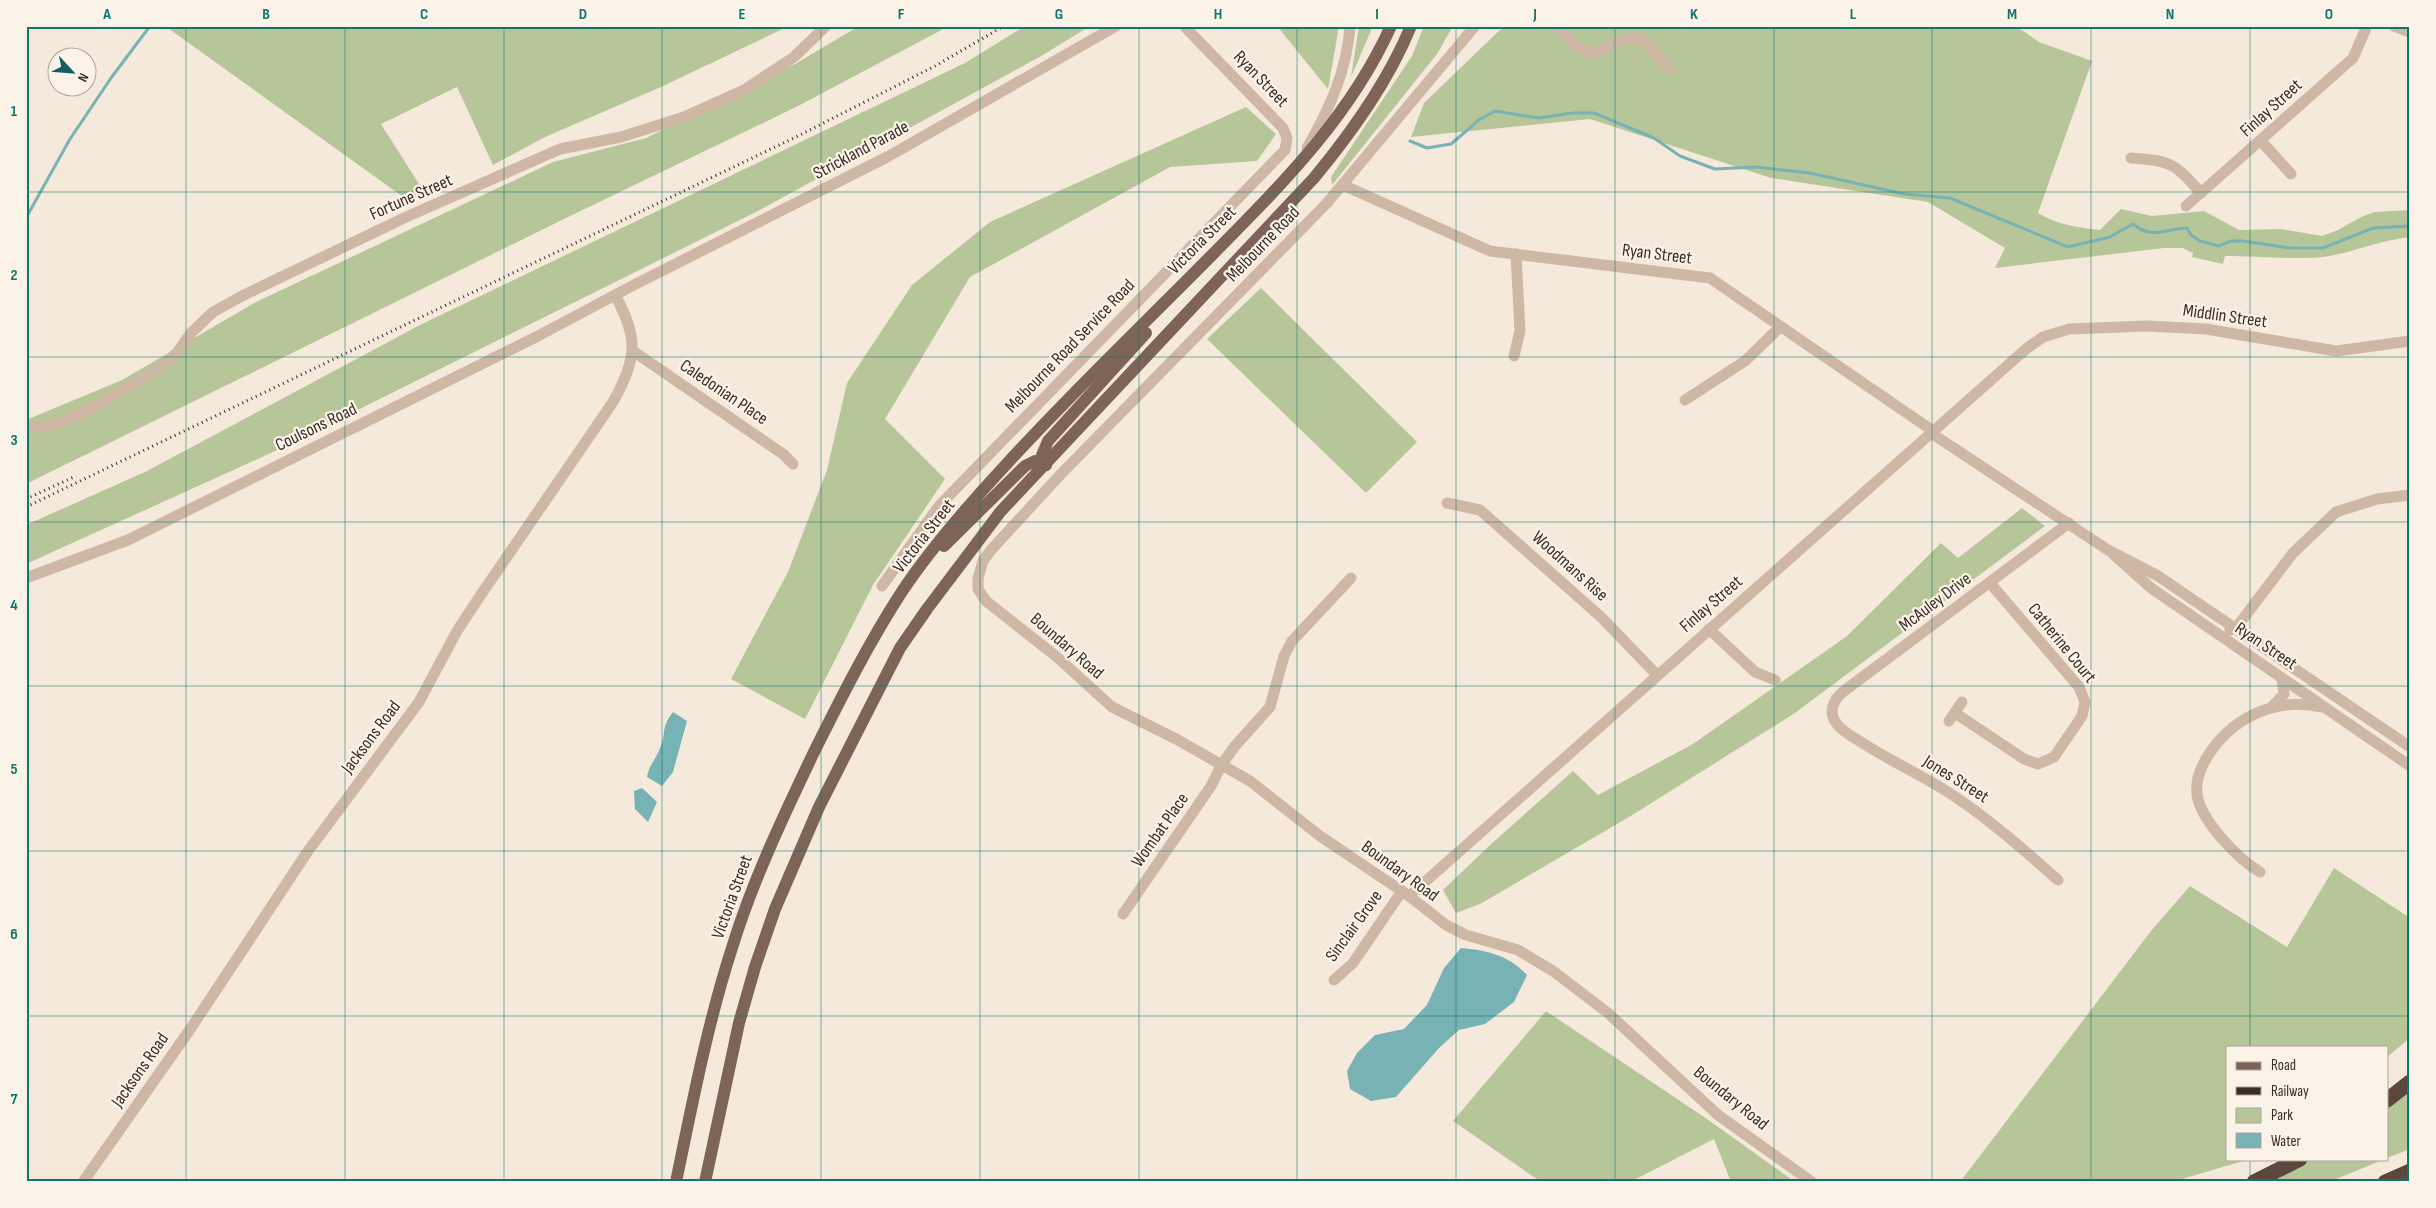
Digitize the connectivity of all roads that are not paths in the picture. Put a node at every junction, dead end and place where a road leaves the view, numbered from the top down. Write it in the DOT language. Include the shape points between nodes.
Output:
graph roads {
  1 [pos="826,26"];
  2 [pos="1116,26"];
  3 [pos="1184,26"];
  4 [pos="1350,26"];
  5 [pos="1391,26"];
  6 [pos="1411,26"];
  7 [pos="1475,26"];
  8 [pos="1558,26"];
  9 [pos="2367,26"];
  10 [pos="2394,26"];
  11 [pos="2410,32"];
  12 [pos="1670,69"];
  13 [pos="1287,138"];
  14 [pos="2261,141"];
  15 [pos="2131,158"];
  16 [pos="2291,174"];
  17 [pos="1286,178"];
  18 [pos="1343,185"];
  19 [pos="2201,193"];
  20 [pos="2186,206"];
  21 [pos="1250,216"];
  22 [pos="1516,254"];
  23 [pos="616,295"];
  24 [pos="1780,327"];
  25 [pos="2037,341"];
  26 [pos="2410,341"];
  27 [pos="633,351"];
  28 [pos="1514,356"];
  29 [pos="1685,400"];
  30 [pos="26,427"];
  31 [pos="1932,432"];
  32 [pos="793,464"];
  33 [pos="1046,465"];
  34 [pos="1061,474"];
  35 [pos="2410,495"];
  36 [pos="1447,503"];
  37 [pos="2068,523"];
  38 [pos="2108,550"];
  39 [pos="26,578"];
  40 [pos="978,578"];
  41 [pos="1350,578"];
  42 [pos="1990,583"];
  43 [pos="907,584"];
  44 [pos="882,586"];
  45 [pos="2236,628"];
  46 [pos="1709,630"];
  47 [pos="2224,638"];
  48 [pos="1657,675"];
  49 [pos="2282,678"];
  50 [pos="1775,680"];
  51 [pos="1962,702"];
  52 [pos="2271,707"];
  53 [pos="2329,710"];
  54 [pos="1832,714"];
  55 [pos="2410,748"];
  56 [pos="1222,764"];
  57 [pos="2410,766"];
  58 [pos="2260,872"];
  59 [pos="2058,880"];
  60 [pos="1405,893"];
  61 [pos="1123,914"];
  62 [pos="1334,980"];
  63 [pos="2410,1082"];
  64 [pos="2388,1099"];
  65 [pos="2298,1160"];
  66 [pos="2410,1171"];
  67 [pos="83,1182"];
  68 [pos="676,1182"];
  69 [pos="705,1182"];
  70 [pos="1812,1182"];
  71 [pos="2254,1182"];
  72 [pos="2385,1182"];
  1 -- 30 [label="street, Fortune Street" via="794,57 735,94 684,117 621,136 560,149 404,218 242,296 213,312 190,333 177,353 157,370 68,419 43,427"];
  2 -- 23 [label="street, Strickland Parade" via="883,160"];
  3 -- 13 [label="street, Ryan Street" via="1283,128"];
  4 -- 17 [label="street" via="1341,76 1332,101"];
  5 -- 17 [label="main road, Victoria Street" via="1368,73 1333,126"];
  6 -- 33 [label="main road" via="1391,68 1364,112 1314,178"];
  7 -- 18 [label="street, Melbourne Road"];
  8 -- 12 [label="street" via="1576,44 1594,54 1626,37 1644,40"];
  9 -- 14 [label="street, Finlay Street" via="2355,56"];
  10 -- 11 [label="street"];
  13 -- 44 [label="street, Melbourne Road Service Road" via="1278,157 939,506"];
  14 -- 16 [label="street"];
  14 -- 19 [label="street, Finlay Street"];
  15 -- 19 [label="street" via="2159,160 2174,165"];
  17 -- 21 [label="main road, Victoria Street"];
  18 -- 22 [label="street, Ryan Street" via="1490,251"];
  18 -- 34 [label="street, Melbourne Road"];
  19 -- 20 [label="street, Finlay Street"];
  21 -- 33 [label="main road" via="1052,436 1042,452"];
  21 -- 43 [label="main road, Victoria Street" via="1002,469"];
  22 -- 24 [label="street, Ryan Street" via="1710,278"];
  22 -- 28 [label="street" via="1520,331"];
  23 -- 27 [label="street, Jacksons Road" via="631,327"];
  23 -- 39 [label="street, Coulsons Road" via="128,540"];
  24 -- 29 [label="street" via="1745,361"];
  24 -- 31 [label="street, Ryan Street"];
  25 -- 26 [label="street, Middlin Street" via="2051,333 2075,328 2147,326 2206,329 2336,351"];
  25 -- 31 [label="street, Finlay Street"];
  27 -- 32 [label="street, Caledonian Place"];
  27 -- 67 [label="street, Jacksons Road" via="613,402 457,631 419,702 308,851 191,1028"];
  31 -- 37 [label="street, Ryan Street"];
  31 -- 46 [label="street, Finlay Street"];
  33 -- 34 [label="street"];
  33 -- 43 [label="main road" via="1038,460 1025,466"];
  33 -- 69 [label="main road" via="975,543 906,640 874,696 819,807 755,968 730,1064"];
  34 -- 40 [label="street, Melbourne Road" via="991,550"];
  35 -- 45 [label="street" via="2377,499 2336,512 2293,553"];
  36 -- 48 [label="street, Woodmans Rise" via="1480,510 1601,617"];
  37 -- 38 [label="street, Ryan Street"];
  37 -- 42 [label="street, McAuley Drive"];
  38 -- 45 [label="street, Ryan Street" via="2143,566"];
  38 -- 47 [label="street, Ryan Street" via="2151,588"];
  40 -- 56 [label="street, Boundary Road" via="978,589 986,602 1057,657 1106,702"];
  41 -- 56 [label="street, Wombat Place" via="1292,641 1284,656 1270,708"];
  42 -- 51 [label="street, Catherine Court" via="2079,688 2085,699 2084,710 2054,757 2038,764 1952,717"];
  42 -- 54 [label="street, McAuley Drive" via="1841,693"];
  43 -- 68 [label="main road, Victoria Street" via="875,635 830,721 771,844 746,907 711,1020"];
  45 -- 47 [label="street"];
  45 -- 55 [label="street, Ryan Street"];
  46 -- 48 [label="street, Finlay Street"];
  46 -- 50 [label="street" via="1755,672"];
  47 -- 49 [label="street, Ryan Street"];
  48 -- 60 [label="street, Finlay Street"];
  49 -- 52 [label="street" via="2284,694"];
  49 -- 53 [label="street, Ryan Street"];
  52 -- 53 [label="street" via="2303,705"];
  52 -- 58 [label="street" via="2243,719 2221,738 2202,766 2197,788 2203,812 2226,843 2240,859"];
  53 -- 57 [label="street, Ryan Street"];
  54 -- 59 [label="street, Jones Street" via="1843,730 1980,814"];
  56 -- 60 [label="street, Boundary Road"];
  56 -- 61 [label="street, Wombat Place" via="1211,786"];
  60 -- 62 [label="street, Sinclair Grove" via="1350,966"];
  60 -- 70 [label="street, Boundary Road" via="1451,928 1518,950 1553,971 1608,1014 1718,1115"];
  63 -- 64 [label="highway"];
  65 -- 71 [label="highway"];
  66 -- 72 [label="highway"];
}
